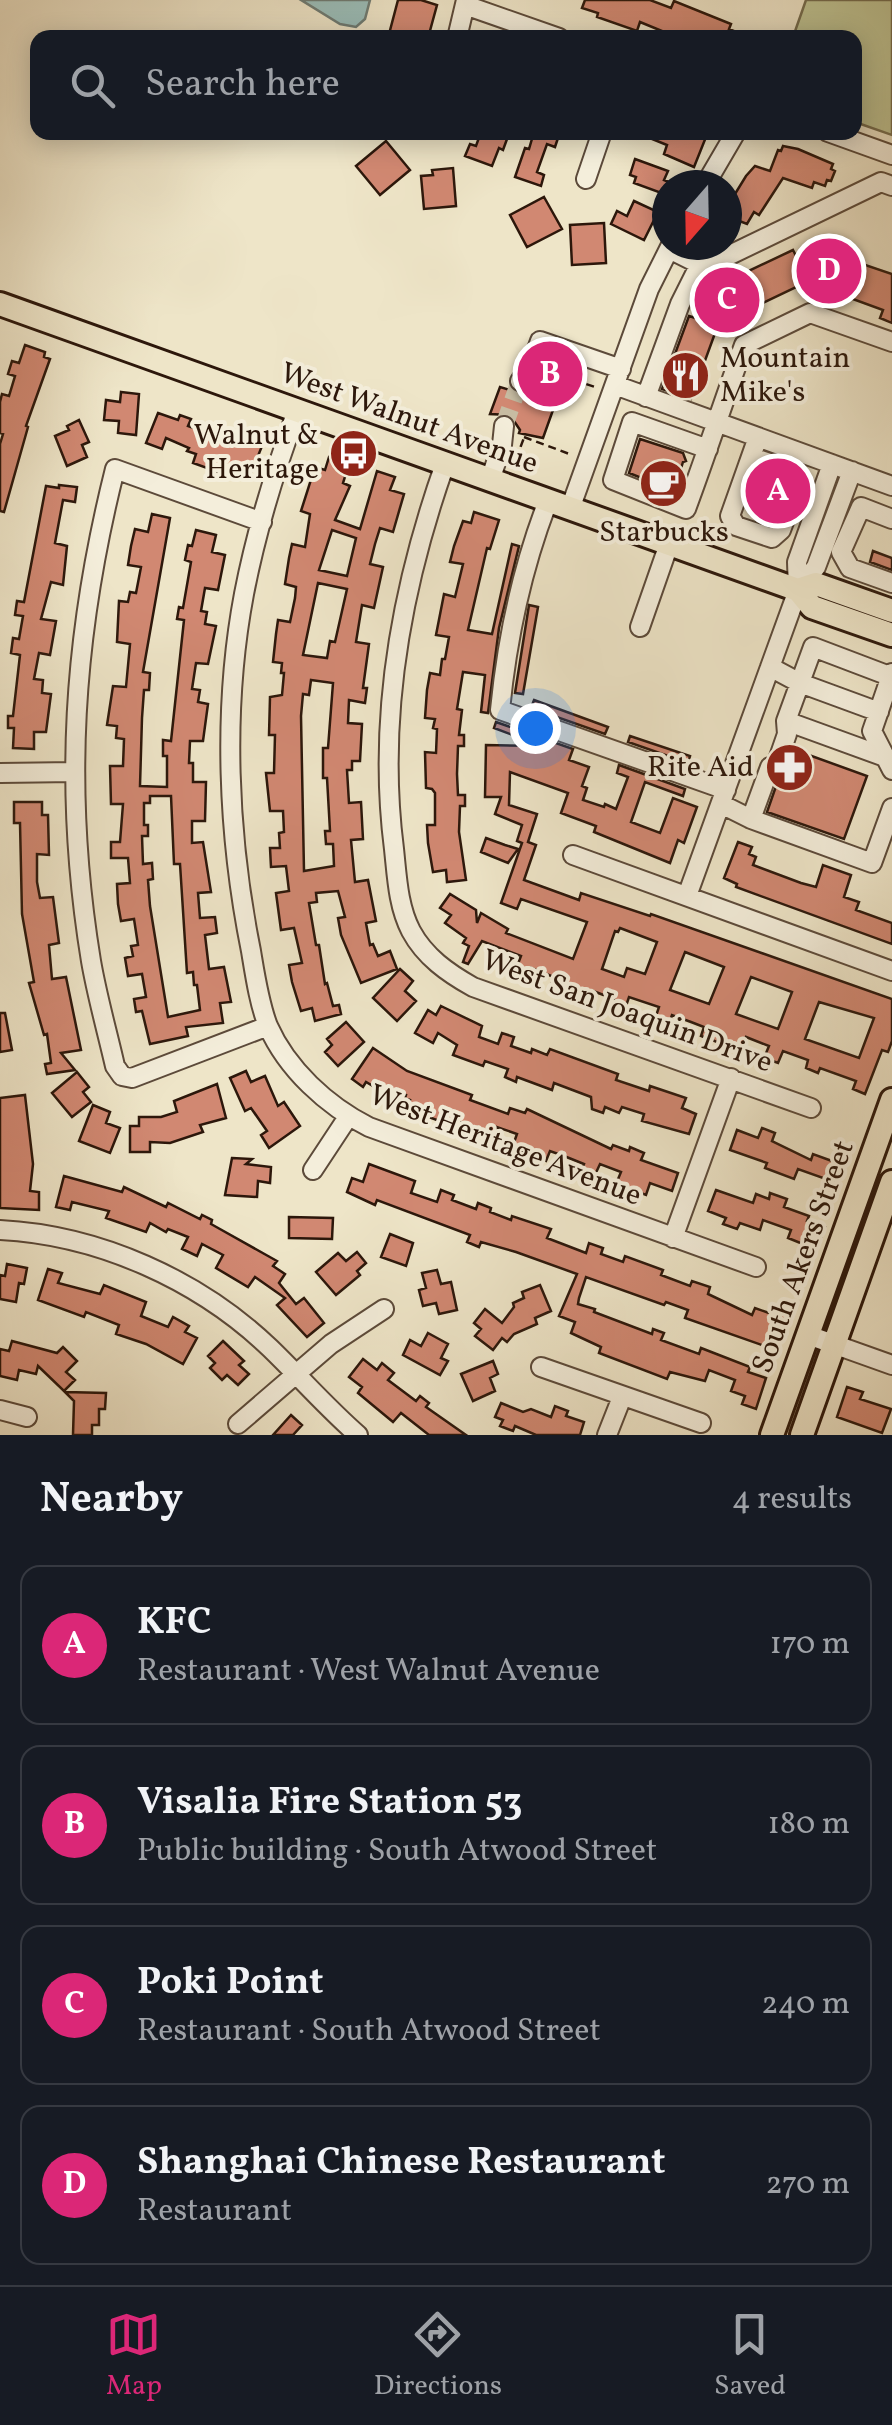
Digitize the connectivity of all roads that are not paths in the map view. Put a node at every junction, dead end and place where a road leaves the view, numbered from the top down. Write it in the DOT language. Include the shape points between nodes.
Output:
graph roads {
  1 [pos="466,2"];
  2 [pos="459,30"];
  3 [pos="538,30"];
  4 [pos="599,140"];
  5 [pos="731,140"];
  6 [pos="850,140"];
  7 [pos="892,155"];
  8 [pos="714,170"];
  9 [pos="586,179"];
  10 [pos="892,186"];
  11 [pos="664,260"];
  12 [pos="693,260"];
  13 [pos="700,264"];
  14 [pos="0,304"];
  15 [pos="892,342"];
  16 [pos="611,381"];
  17 [pos="525,383"];
  18 [pos="646,397"];
  19 [pos="297,411"];
  20 [pos="716,422"];
  21 [pos="514,435"];
  22 [pos="758,437"];
  23 [pos="708,449"];
  24 [pos="751,457"];
  25 [pos="445,464"];
  26 [pos="832,464"];
  27 [pos="852,472"];
  28 [pos="490,480"];
  29 [pos="882,483"];
  30 [pos="559,504"];
  31 [pos="866,510"];
  32 [pos="892,519"];
  33 [pos="262,522"];
  34 [pos="669,544"];
  35 [pos="892,584"];
  36 [pos="798,590"];
  37 [pos="892,611"];
  38 [pos="640,626"];
  39 [pos="892,635"];
  40 [pos="770,667"];
  41 [pos="892,675"];
  42 [pos="800,683"];
  43 [pos="879,712"];
  44 [pos="786,721"];
  45 [pos="889,764"];
  46 [pos="74,772"];
  47 [pos="0,773"];
  48 [pos="724,797"];
  49 [pos="751,819"];
  50 [pos="890,821"];
  51 [pos="573,854"];
  52 [pos="687,896"];
  53 [pos="892,971"];
  54 [pos="268,1026"];
  55 [pos="731,1078"];
  56 [pos="892,1100"];
  57 [pos="812,1108"];
  58 [pos="348,1117"];
  59 [pos="314,1170"];
  60 [pos="892,1182"];
  61 [pos="0,1230"];
  62 [pos="673,1238"];
  63 [pos="756,1268"];
  64 [pos="384,1309"];
  65 [pos="808,1335"];
  66 [pos="834,1344"];
  67 [pos="892,1365"];
  68 [pos="541,1367"];
  69 [pos="295,1374"];
  70 [pos="622,1396"];
  71 [pos="0,1410"];
  72 [pos="27,1416"];
  73 [pos="701,1423"];
  74 [pos="238,1424"];
  75 [pos="358,1435"];
  76 [pos="607,1435"];
  77 [pos="772,1435"];
  78 [pos="802,1435"];
  1 -- 2 [label="street"];
  1 -- 3 [label="street"];
  4 -- 9 [label="street"];
  5 -- 8 [label="street"];
  6 -- 7 [label="street"];
  10 -- 13 [label="street" via="882,182"];
  11 -- 16 [label="street"];
  12 -- 13 [label="street"];
  13 -- 18 [label="street"];
  14 -- 19 [label="main road, West Walnut Avenue"];
  15 -- 20 [label="street" via="810,313 744,346"];
  16 -- 17 [label="street" via="540,340"];
  16 -- 18 [label="street"];
  16 -- 30 [label="street"];
  18 -- 20 [label="street"];
  19 -- 25 [label="main road, West Walnut Avenue"];
  19 -- 33 [label="street"];
  20 -- 22 [label="street"];
  20 -- 23 [label="street"];
  21 -- 28 [label="street"];
  22 -- 24 [label="street"];
  22 -- 26 [label="street"];
  23 -- 23 [label="street" via="632,422 614,480 686,510"];
  24 -- 24 [label="street" via="730,516 736,526 772,538 799,484 794,471"];
  25 -- 28 [label="main road, West Walnut Avenue"];
  25 -- 55 [label="street, West San Joaquin Drive" via="402,616 391,686 392,831 401,905 412,932 429,957 473,986"];
  26 -- 27 [label="street"];
  26 -- 36 [label="street" via="797,562"];
  27 -- 29 [label="street"];
  27 -- 36 [label="street" via="816,567"];
  28 -- 30 [label="main road, West Walnut Avenue"];
  29 -- 31 [label="street"];
  30 -- 34 [label="main road, West Walnut Avenue"];
  30 -- 48 [label="street" via="530,550 500,710"];
  31 -- 32 [label="street"];
  31 -- 35 [label="street" via="841,552 845,564"];
  33 -- 46 [label="street" via="115,469 80,639"];
  33 -- 54 [label="street" via="244,596 232,745 240,902"];
  34 -- 36 [label="main road, West Walnut Avenue"];
  34 -- 38 [label="street"];
  36 -- 37 [label="main road, West Walnut Avenue" via="816,584"];
  36 -- 39 [label="main road, West Walnut Avenue" via="812,607"];
  36 -- 40 [label="street"];
  40 -- 42 [label="street"];
  40 -- 48 [label="street"];
  41 -- 42 [label="street" via="813,647"];
  41 -- 43 [label="street"];
  42 -- 43 [label="street"];
  42 -- 44 [label="street"];
  43 -- 45 [label="street" via="872,731"];
  44 -- 45 [label="street"];
  44 -- 49 [label="street" via="787,734"];
  46 -- 47 [label="street"];
  46 -- 54 [label="street" via="91,964 122,1076 132,1078"];
  48 -- 49 [label="street"];
  48 -- 52 [label="street"];
  49 -- 50 [label="street" via="872,863"];
  51 -- 52 [label="street"];
  52 -- 53 [label="street"];
  54 -- 58 [label="street, West Heritage Avenue" via="292,1064"];
  55 -- 57 [label="street, West San Joaquin Drive"];
  55 -- 62 [label="street"];
  56 -- 65 [label="main road, South Akers Street"];
  58 -- 59 [label="street"];
  58 -- 62 [label="street, West Heritage Avenue"];
  60 -- 66 [label="main road, South Akers Street"];
  61 -- 69 [label="street" via="78,1241 129,1258 236,1320"];
  62 -- 63 [label="street, West Heritage Avenue"];
  64 -- 69 [label="street"];
  65 -- 66 [label="street"];
  65 -- 77 [label="main road, South Akers Street"];
  66 -- 67 [label="street"];
  66 -- 78 [label="main road, South Akers Street"];
  68 -- 70 [label="street"];
  69 -- 74 [label="street"];
  69 -- 75 [label="street"];
  70 -- 73 [label="street"];
  70 -- 76 [label="street"];
  71 -- 72 [label="street"];
}
